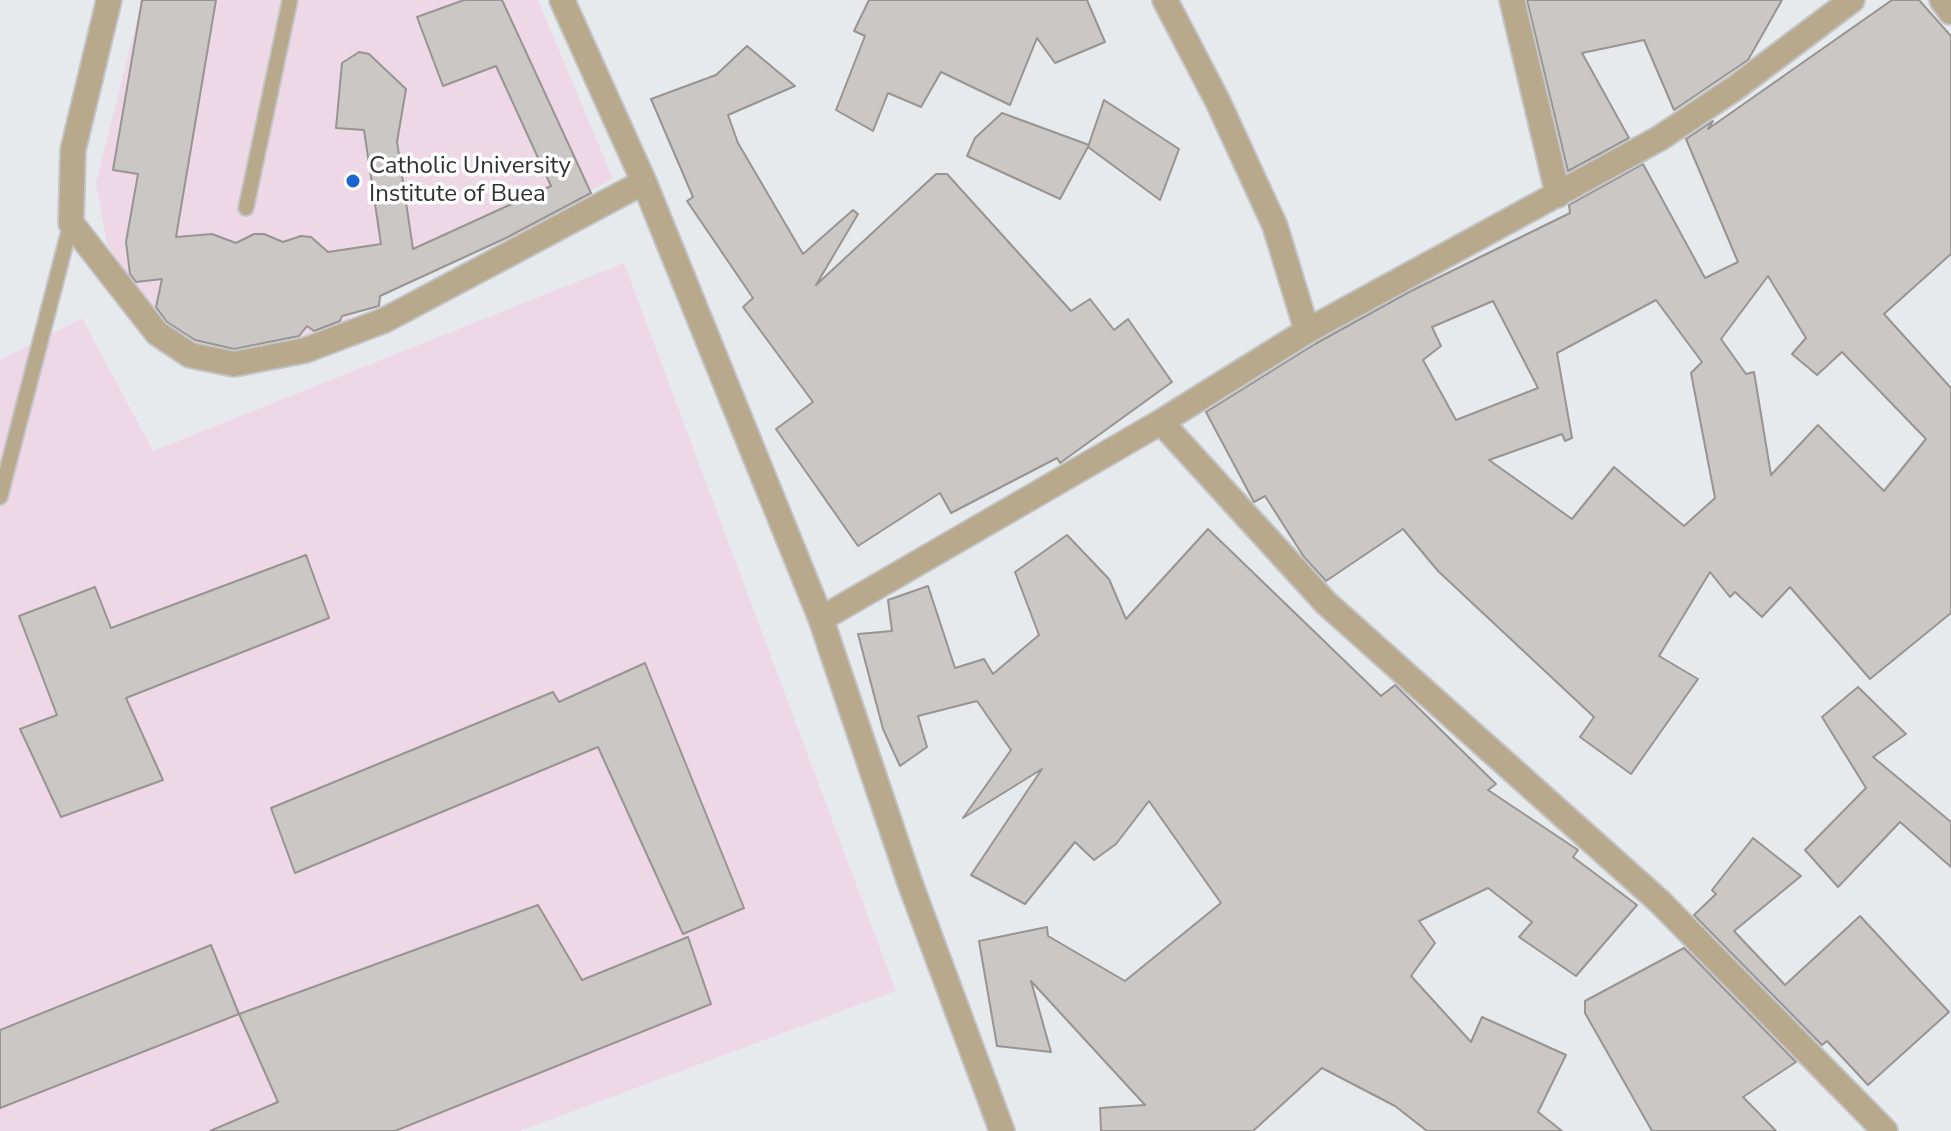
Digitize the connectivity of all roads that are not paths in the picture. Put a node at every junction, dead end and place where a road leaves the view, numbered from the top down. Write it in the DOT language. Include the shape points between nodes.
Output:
graph roads {
  1 [pos="109,0"];
  2 [pos="290,0"];
  3 [pos="562,0"];
  4 [pos="1165,0"];
  5 [pos="1512,0"];
  6 [pos="1852,0"];
  7 [pos="1942,0"];
  8 [pos="1951,12"];
  9 [pos="644,182"];
  10 [pos="1558,195"];
  11 [pos="246,208"];
  12 [pos="71,223"];
  13 [pos="1307,331"];
  14 [pos="1161,422"];
  15 [pos="0,497"];
  16 [pos="821,619"];
  17 [pos="1002,1131"];
  18 [pos="1885,1131"];
  1 -- 12 [label="street" via="73,150"];
  2 -- 11 [label="lane"];
  3 -- 9 [label="street"];
  4 -- 13 [label="street" via="1275,226"];
  5 -- 10 [label="street"];
  6 -- 10 [label="street" via="1722,97"];
  7 -- 8 [label="street"];
  9 -- 12 [label="street" via="385,320 306,350 234,364 190,355 157,333"];
  9 -- 16 [label="street"];
  10 -- 13 [label="street"];
  12 -- 15 [label="lane"];
  13 -- 14 [label="street"];
  14 -- 16 [label="street"];
  14 -- 18 [label="street" via="1326,603 1660,902"];
  16 -- 17 [label="street" via="910,883"];
}
